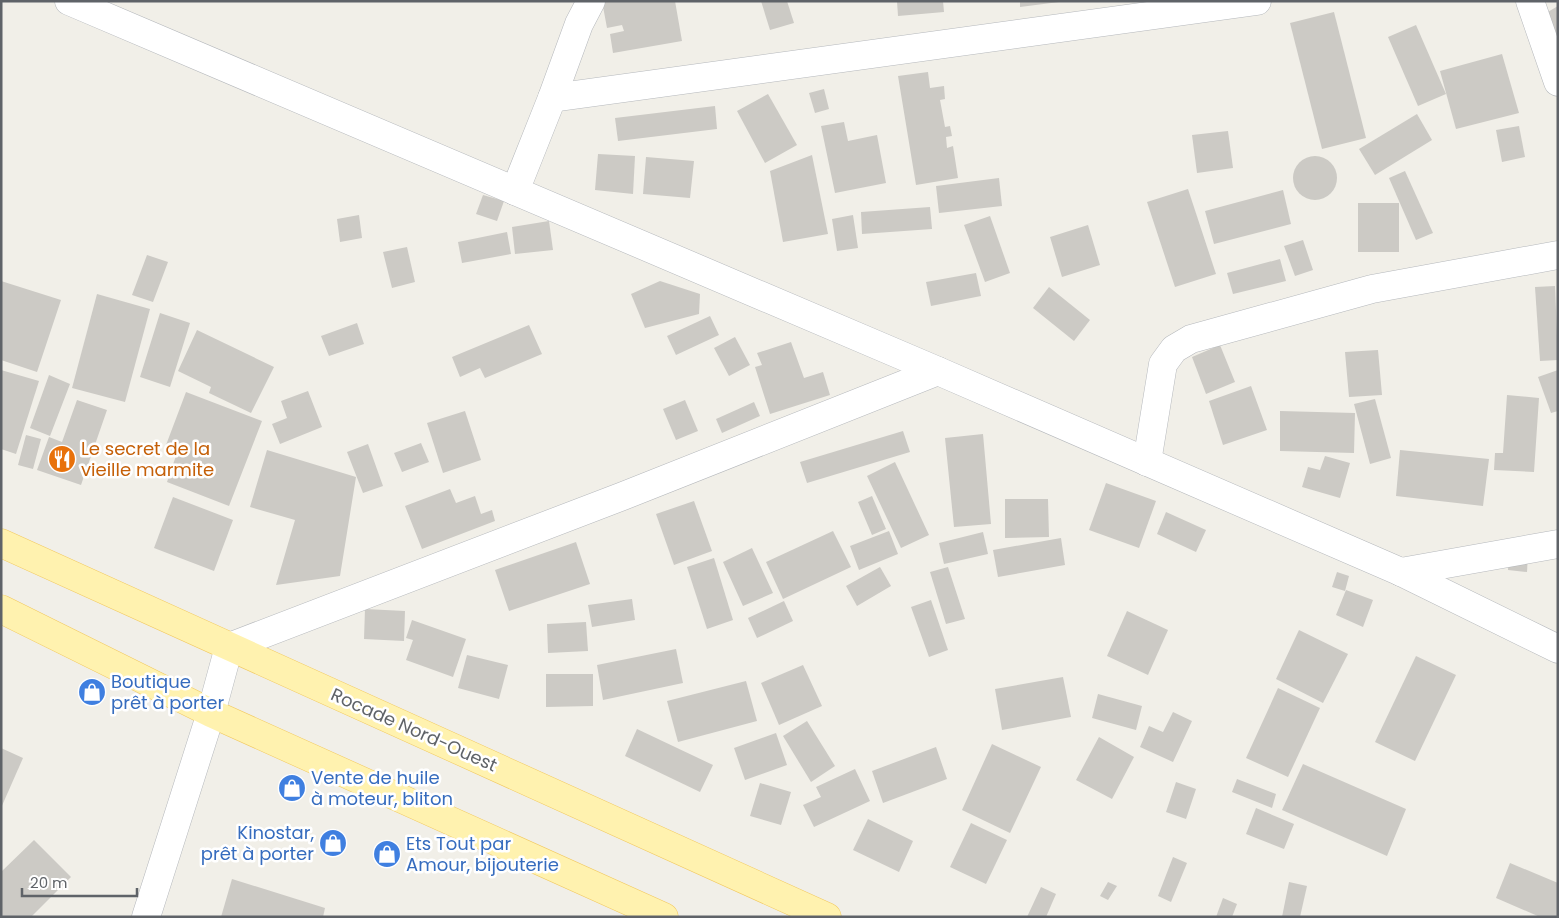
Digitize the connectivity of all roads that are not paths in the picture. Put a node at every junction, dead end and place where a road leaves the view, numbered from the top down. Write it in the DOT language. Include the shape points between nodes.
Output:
graph roads {
  1 [pos="69,1"];
  2 [pos="591,1"];
  3 [pos="1257,1"];
  4 [pos="1530,1"];
  5 [pos="1558,82"];
  6 [pos="552,98"];
  7 [pos="515,191"];
  8 [pos="1558,255"];
  9 [pos="938,371"];
  10 [pos="1147,462"];
  11 [pos="1,543"];
  12 [pos="1558,544"];
  13 [pos="1401,572"];
  14 [pos="1,609"];
  15 [pos="229,647"];
  16 [pos="1558,649"];
  17 [pos="211,713"];
  18 [pos="146,917"];
  19 [pos="664,917"];
  20 [pos="827,917"];
  1 -- 7 [label="street"];
  2 -- 6 [label="street" via="578,24"];
  3 -- 6 [label="street"];
  4 -- 5 [label="street"];
  6 -- 7 [label="street"];
  7 -- 9 [label="street"];
  8 -- 10 [label="street" via="1372,288 1191,339 1174,349 1163,364"];
  9 -- 10 [label="street"];
  9 -- 15 [label="street" via="624,496"];
  10 -- 13 [label="street"];
  11 -- 15 [label="main road, Rocade Nord-Ouest"];
  12 -- 13 [label="street"];
  13 -- 16 [label="street"];
  14 -- 17 [label="main road"];
  15 -- 17 [label="street"];
  15 -- 20 [label="main road, Rocade Nord-Ouest"];
  17 -- 18 [label="street"];
  17 -- 19 [label="main road"];
}
